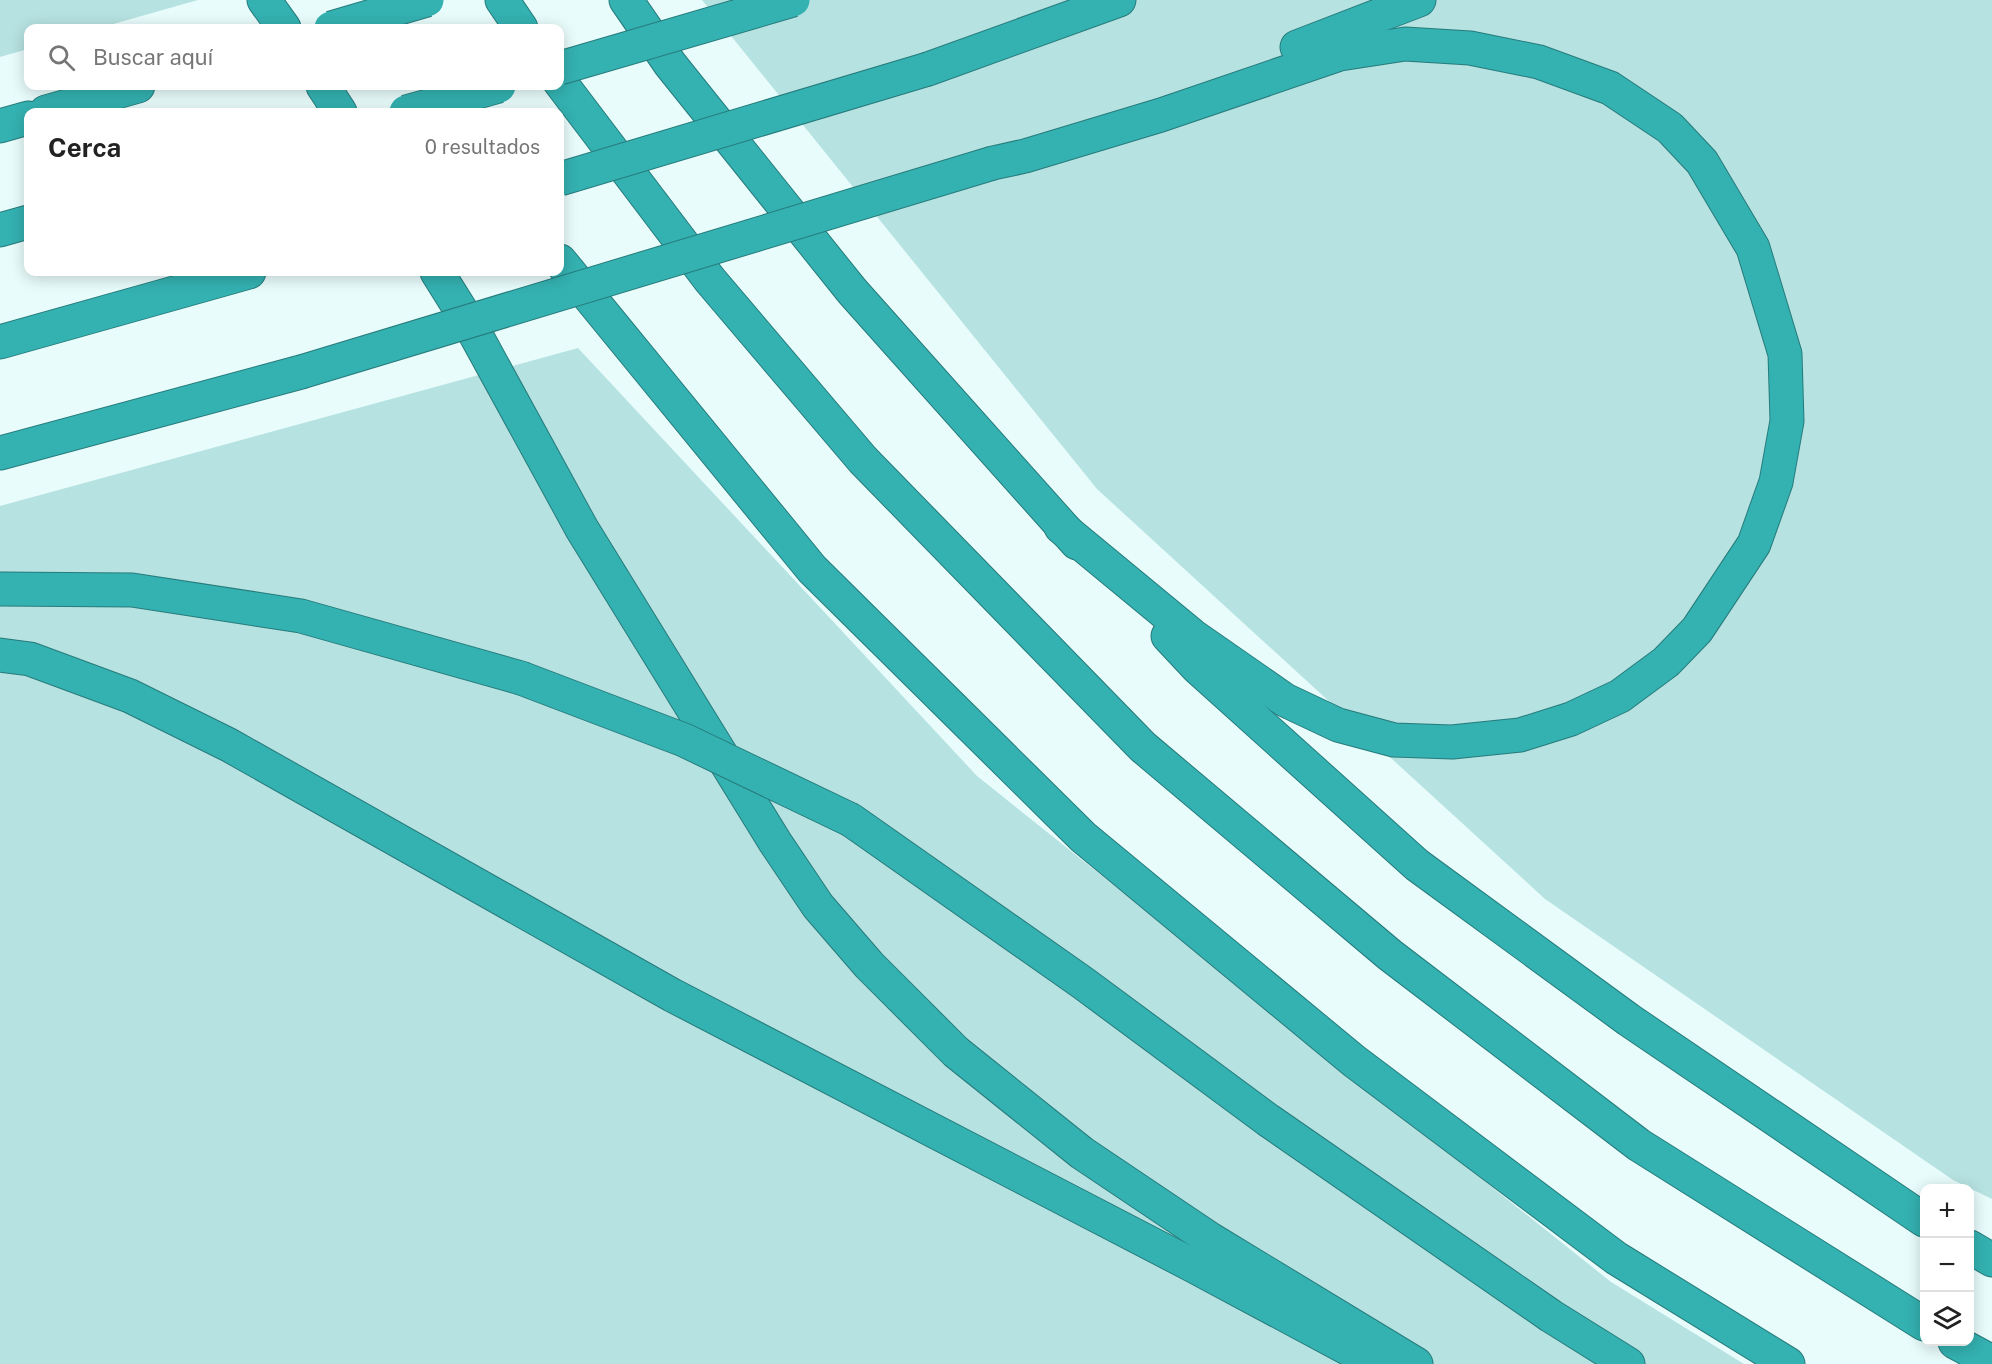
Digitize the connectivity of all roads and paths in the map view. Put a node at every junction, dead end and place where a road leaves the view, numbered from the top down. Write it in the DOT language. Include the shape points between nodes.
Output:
graph roads {
  1 [pos="264,0"];
  2 [pos="369,0"];
  3 [pos="427,0"];
  4 [pos="502,0"];
  5 [pos="626,0"];
  6 [pos="793,0"];
  7 [pos="1119,0"];
  8 [pos="1419,0"];
  9 [pos="281,24"];
  10 [pos="345,24"];
  11 [pos="385,24"];
  12 [pos="518,24"];
  13 [pos="564,67"];
  14 [pos="564,87"];
  15 [pos="123,90"];
  16 [pos="326,90"];
  17 [pos="428,90"];
  18 [pos="485,90"];
  19 [pos="60,108"];
  20 [pos="337,108"];
  21 [pos="420,108"];
  22 [pos="440,108"];
  23 [pos="24,119"];
  24 [pos="0,126"];
  25 [pos="993,163"];
  26 [pos="564,178"];
  27 [pos="24,223"];
  28 [pos="0,230"];
  29 [pos="564,266"];
  30 [pos="235,276"];
  31 [pos="440,276"];
  32 [pos="0,342"];
  33 [pos="0,453"];
  34 [pos="1061,527"];
  35 [pos="0,589"];
  36 [pos="0,655"];
  37 [pos="1920,1217"];
  38 [pos="1974,1249"];
  39 [pos="1992,1260"];
  40 [pos="1920,1321"];
  41 [pos="1964,1346"];
  42 [pos="1992,1362"];
  43 [pos="1377,1364"];
  44 [pos="1416,1364"];
  45 [pos="1628,1364"];
  46 [pos="1788,1364"];
  1 -- 9 [label="highway"];
  2 -- 11 [label="highway"];
  3 -- 10 [label="highway, bridge"];
  4 -- 12 [label="highway"];
  5 -- 34 [label="highway" via="670,64 852,291"];
  6 -- 13 [label="highway, bridge"];
  7 -- 26 [label="highway, bridge" via="928,69"];
  8 -- 25 [label="highway"];
  14 -- 40 [label="highway" via="710,280 862,460 1143,747 1390,955 1640,1145"];
  15 -- 19 [label="highway"];
  16 -- 20 [label="highway"];
  17 -- 22 [label="highway"];
  18 -- 21 [label="highway, bridge"];
  23 -- 24 [label="highway"];
  25 -- 33 [label="highway, bridge" via="301,372"];
  25 -- 34 [label="highway" via="1161,115 1340,54 1405,44 1470,48 1539,62 1610,88 1670,128 1702,162 1753,248 1785,354 1787,421 1776,482 1754,544 1697,630 1666,662 1620,696 1571,719 1520,735 1452,742 1394,740 1338,725 1285,700 1193,636"];
  27 -- 28 [label="highway"];
  29 -- 46 [label="highway" via="812,569 1083,837 1354,1061 1616,1258"];
  30 -- 32 [label="highway"];
  31 -- 44 [label="highway" via="582,529 768,832 818,906 869,965 956,1052 1082,1153 1210,1239"];
  34 -- 37 [label="highway" via="1198,668 1417,865 1629,1020"];
  35 -- 45 [label="highway, bridge" via="132,590 301,616 521,678 684,740 851,820 1083,983 1278,1127 1551,1316"];
  36 -- 43 [label="highway" via="30,659 130,696 229,745 672,995"];
  38 -- 39 [label="highway"];
  41 -- 42 [label="highway"];
}
